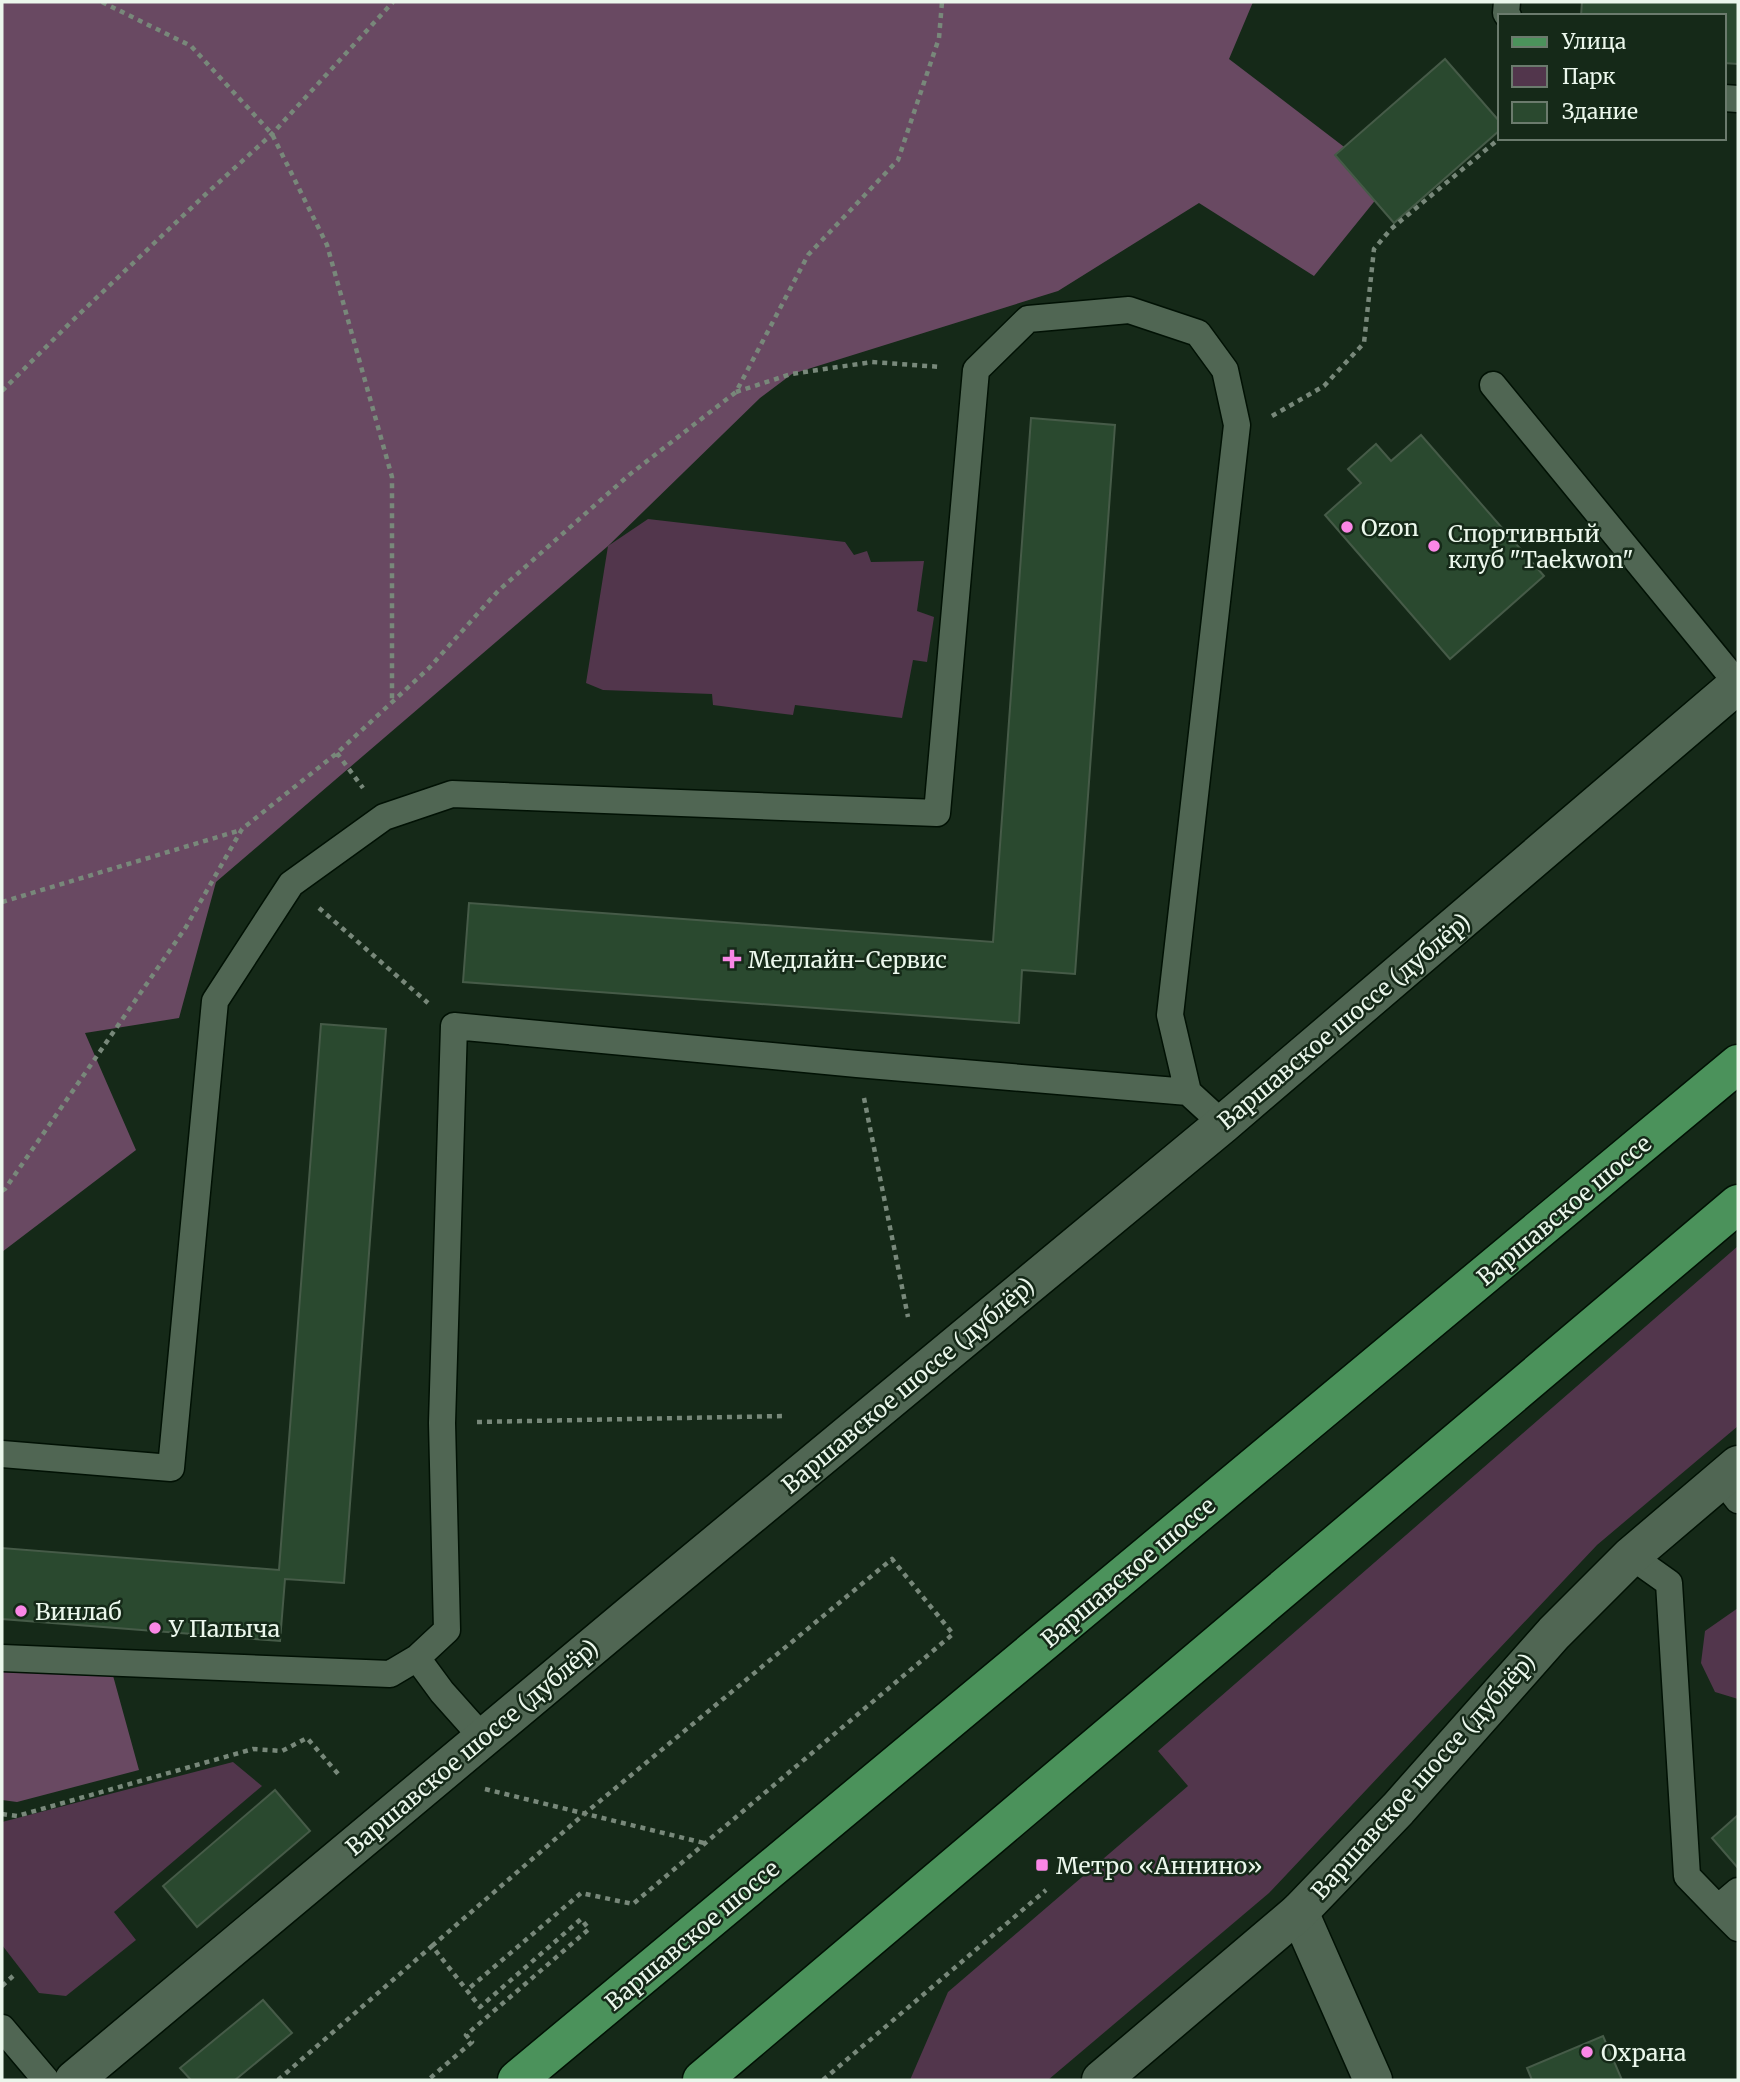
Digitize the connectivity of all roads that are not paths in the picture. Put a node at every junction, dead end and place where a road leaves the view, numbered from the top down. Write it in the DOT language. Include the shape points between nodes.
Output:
graph roads {
  1 [pos="1493,386"];
  2 [pos="1738,684"];
  3 [pos="1738,1064"];
  4 [pos="1188,1092"];
  5 [pos="1223,1124"];
  6 [pos="1738,1204"];
  7 [pos="2,1454"];
  8 [pos="1733,1481"];
  9 [pos="1631,1556"];
  10 [pos="2,1658"];
  11 [pos="417,1658"];
  12 [pos="483,1738"];
  13 [pos="1738,1891"];
  14 [pos="1718,1908"];
  15 [pos="1299,1912"];
  16 [pos="1738,1928"];
  17 [pos="2,2028"];
  18 [pos="46,2080"];
  19 [pos="74,2080"];
  20 [pos="517,2080"];
  21 [pos="702,2080"];
  22 [pos="1101,2080"];
  23 [pos="1373,2080"];
  1 -- 2 [label="lane"];
  2 -- 5 [label="main road, Варшавское шоссе (дублёр)"];
  3 -- 20 [label="main road, Варшавское шоссе"];
  4 -- 5 [label="lane"];
  4 -- 7 [label="lane" via="1170,1015 1237,425 1225,370 1198,333 1129,310 1028,320 976,370 937,813 452,794 384,817 291,884 215,1001 170,1468"];
  4 -- 11 [label="lane" via="454,1026 442,1423 447,1630"];
  5 -- 12 [label="main road, Варшавское шоссе (дублёр)"];
  6 -- 21 [label="main road"];
  8 -- 9 [label="main road, Варшавское шоссе (дублёр)"];
  9 -- 14 [label="lane" via="1669,1583 1687,1876"];
  9 -- 15 [label="main road, Варшавское шоссе (дублёр)" via="1554,1633 1398,1809"];
  10 -- 11 [label="lane" via="390,1674"];
  11 -- 12 [label="lane"];
  12 -- 19 [label="main road, Варшавское шоссе (дублёр)"];
  13 -- 14 [label="lane"];
  14 -- 16 [label="lane"];
  15 -- 22 [label="main road, Варшавское шоссе (дублёр)"];
  15 -- 23 [label="main road"];
  17 -- 18 [label="lane"];
}
